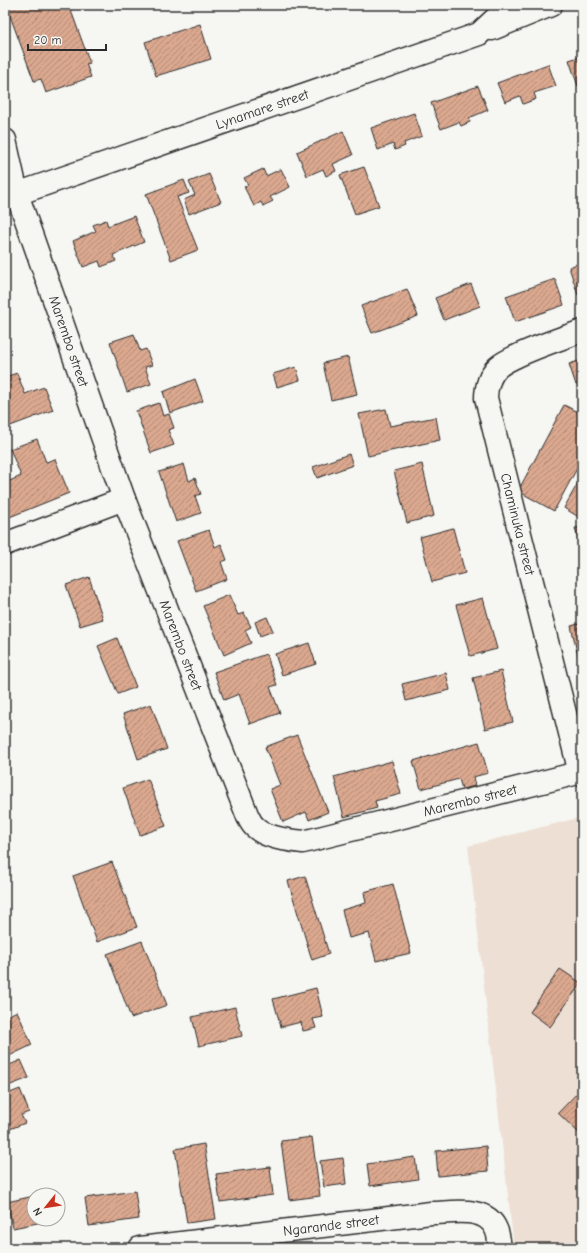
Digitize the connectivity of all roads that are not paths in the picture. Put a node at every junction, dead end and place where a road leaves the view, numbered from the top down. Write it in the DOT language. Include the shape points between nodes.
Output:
graph roads {
  1 [pos="510,5"];
  2 [pos="551,5"];
  3 [pos="479,34"];
  4 [pos="5,140"];
  5 [pos="11,196"];
  6 [pos="582,331"];
  7 [pos="124,499"];
  8 [pos="5,544"];
  9 [pos="581,773"];
  10 [pos="140,1248"];
  11 [pos="500,1248"];
  1 -- 3 [label="street, Lynamare street"];
  2 -- 3 [label="street"];
  3 -- 5 [label="street, Lynamare street"];
  4 -- 5 [label="street, Marembo street"];
  5 -- 7 [label="street, Marembo street"];
  6 -- 9 [label="street, Chaminuka street" via="535,347 504,363 488,381 486,390"];
  7 -- 8 [label="street"];
  7 -- 9 [label="street, Marembo street" via="248,817 255,827 265,833 283,840 303,842"];
  10 -- 11 [label="street, Ngarande street" via="431,1213 464,1212 481,1214 489,1219 496,1228"];
}
